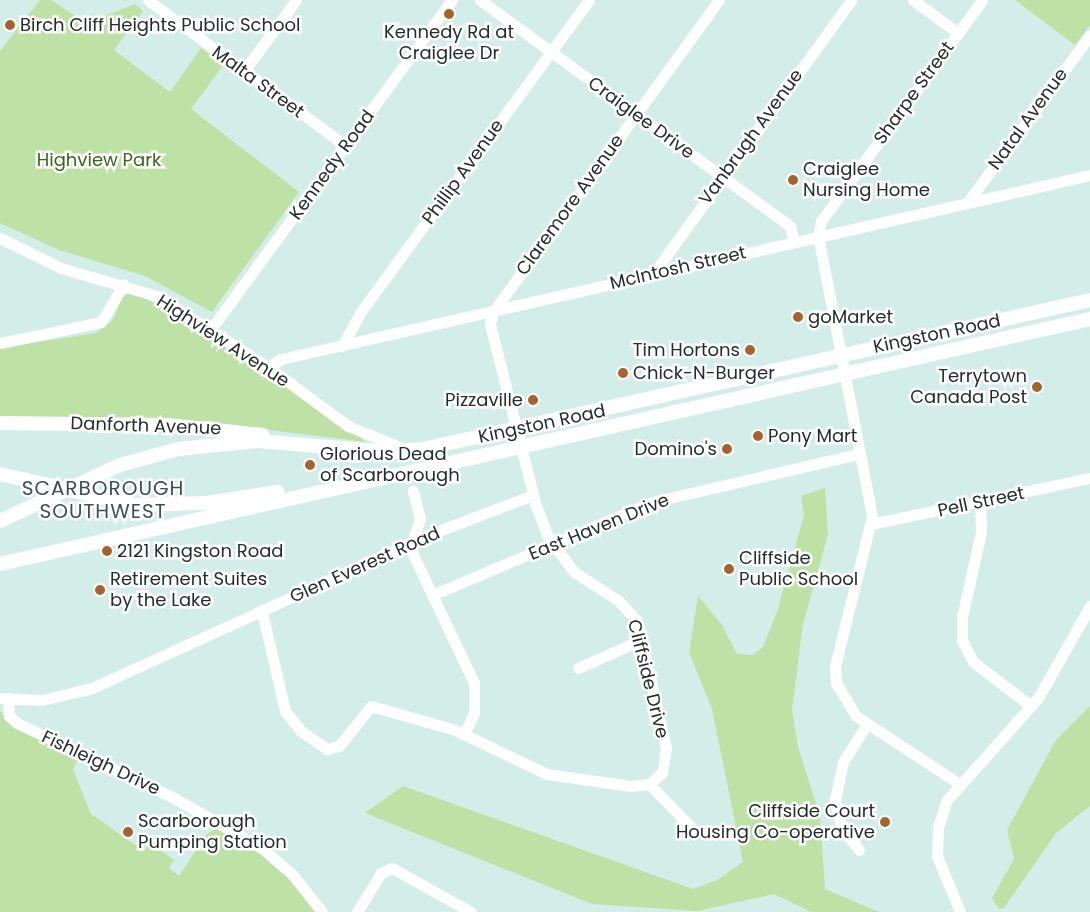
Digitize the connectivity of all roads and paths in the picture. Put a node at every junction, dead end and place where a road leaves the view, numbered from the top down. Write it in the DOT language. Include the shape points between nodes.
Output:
graph roads {
  1 [pos="148,0"];
  2 [pos="296,0"];
  3 [pos="452,0"];
  4 [pos="480,0"];
  5 [pos="589,0"];
  6 [pos="720,0"];
  7 [pos="851,0"];
  8 [pos="913,0"];
  9 [pos="982,0"];
  10 [pos="958,33"];
  11 [pos="1090,35"];
  12 [pos="551,52"];
  13 [pos="244,71"];
  14 [pos="636,114"];
  15 [pos="346,146"];
  16 [pos="1090,175"];
  17 [pos="723,176"];
  18 [pos="967,203"];
  19 [pos="818,236"];
  20 [pos="0,238"];
  21 [pos="794,242"];
  22 [pos="653,274"];
  23 [pos="124,284"];
  24 [pos="1090,300"];
  25 [pos="493,312"];
  26 [pos="1090,319"];
  27 [pos="211,329"];
  28 [pos="0,343"];
  29 [pos="342,346"];
  30 [pos="839,356"];
  31 [pos="268,367"];
  32 [pos="843,373"];
  33 [pos="0,423"];
  34 [pos="517,430"];
  35 [pos="291,442"];
  36 [pos="522,446"];
  37 [pos="409,450"];
  38 [pos="859,454"];
  39 [pos="0,474"];
  40 [pos="1090,478"];
  41 [pos="350,483"];
  42 [pos="413,491"];
  43 [pos="533,495"];
  44 [pos="980,502"];
  45 [pos="0,521"];
  46 [pos="871,524"];
  47 [pos="553,545"];
  48 [pos="410,546"];
  49 [pos="0,564"];
  50 [pos="432,595"];
  51 [pos="1090,606"];
  52 [pos="262,612"];
  53 [pos="641,640"];
  54 [pos="578,668"];
  55 [pos="4,698"];
  56 [pos="1031,706"];
  57 [pos="867,724"];
  58 [pos="464,734"];
  59 [pos="958,783"];
  60 [pos="649,784"];
  61 [pos="692,828"];
  62 [pos="859,850"];
  63 [pos="322,912"];
  64 [pos="358,912"];
  65 [pos="471,912"];
  66 [pos="960,912"];
  1 -- 13 [label="street, Malta Street"];
  2 -- 13 [label="street"];
  3 -- 15 [label="street, Kennedy Road"];
  4 -- 12 [label="street, Craiglee Drive"];
  5 -- 12 [label="street, Phillip Avenue"];
  6 -- 14 [label="street, Claremore Avenue"];
  7 -- 17 [label="street, Vanbrugh Avenue"];
  8 -- 10 [label="street"];
  9 -- 10 [label="street, Sharpe Street"];
  10 -- 19 [label="street, Sharpe Street" via="821,222"];
  11 -- 18 [label="street, Natal Avenue"];
  12 -- 14 [label="street, Craiglee Drive"];
  12 -- 29 [label="street, Phillip Avenue" via="362,310"];
  13 -- 15 [label="street, Malta Street"];
  14 -- 17 [label="street, Craiglee Drive"];
  14 -- 25 [label="street, Claremore Avenue"];
  15 -- 27 [label="street, Kennedy Road"];
  16 -- 18 [label="street, McIntosh Street"];
  17 -- 21 [label="street, Craiglee Drive" via="790,226"];
  17 -- 22 [label="street, Vanbrugh Avenue"];
  18 -- 19 [label="street, McIntosh Street"];
  19 -- 21 [label="street, McIntosh Street"];
  19 -- 30 [label="street"];
  20 -- 23 [label="street, Highview Avenue" via="61,268"];
  21 -- 22 [label="street, McIntosh Street"];
  22 -- 25 [label="street, McIntosh Street"];
  23 -- 27 [label="street, Highview Avenue" via="157,296"];
  23 -- 28 [label="street" via="102,322"];
  24 -- 30 [label="main road, Kingston Road"];
  25 -- 29 [label="street, McIntosh Street"];
  25 -- 34 [label="street" via="491,331"];
  26 -- 32 [label="main road, Kingston Road"];
  27 -- 31 [label="street, Highview Avenue"];
  29 -- 31 [label="street, McIntosh Street" via="282,359"];
  30 -- 32 [label="street"];
  30 -- 34 [label="main road, Kingston Road"];
  31 -- 37 [label="street, Highview Avenue" via="331,415 365,435"];
  32 -- 36 [label="main road, Kingston Road"];
  32 -- 38 [label="street"];
  33 -- 35 [label="main road, Danforth Avenue" via="198,426"];
  34 -- 36 [label="street, Cliffside Drive"];
  34 -- 37 [label="main road, Kingston Road"];
  35 -- 37 [label="main road, Kingston Road" via="365,451"];
  35 -- 45 [label="main road, Kingston Road" via="226,442 149,456 120,465"];
  36 -- 41 [label="main road, Kingston Road"];
  36 -- 43 [label="street, Cliffside Drive"];
  38 -- 46 [label="street"];
  38 -- 47 [label="street, East Haven Drive" via="652,502"];
  39 -- 41 [label="main road" via="102,500 207,503"];
  40 -- 44 [label="street, Pell Street"];
  41 -- 49 [label="main road, Kingston Road"];
  42 -- 48 [label="street" via="420,519"];
  43 -- 47 [label="street, Cliffside Drive"];
  43 -- 48 [label="street, Glen Everest Road"];
  44 -- 46 [label="street, Pell Street"];
  44 -- 56 [label="street" via="981,532 962,617 962,640 973,662"];
  46 -- 57 [label="street" via="834,675 848,707"];
  47 -- 50 [label="street, East Haven Drive"];
  47 -- 53 [label="street, Cliffside Drive" via="574,572 628,609"];
  48 -- 50 [label="street"];
  48 -- 52 [label="street, Glen Everest Road"];
  50 -- 58 [label="street" via="474,683 474,713"];
  51 -- 56 [label="street"];
  52 -- 55 [label="street, Glen Everest Road" via="92,688 62,697"];
  52 -- 58 [label="street" via="285,710 301,731 327,749 339,746 371,706"];
  53 -- 54 [label="street"];
  53 -- 60 [label="street, Cliffside Drive" via="667,754 665,768"];
  55 -- 63 [label="street, Fishleigh Drive" via="12,720 176,799 263,848 292,874"];
  56 -- 59 [label="street"];
  57 -- 59 [label="street"];
  57 -- 62 [label="street" via="843,762 835,800 841,828"];
  58 -- 60 [label="street" via="547,774 614,785"];
  59 -- 66 [label="street" via="943,810 937,845 943,877"];
  60 -- 61 [label="street"];
  64 -- 65 [label="street" via="386,868 398,869"];
}
